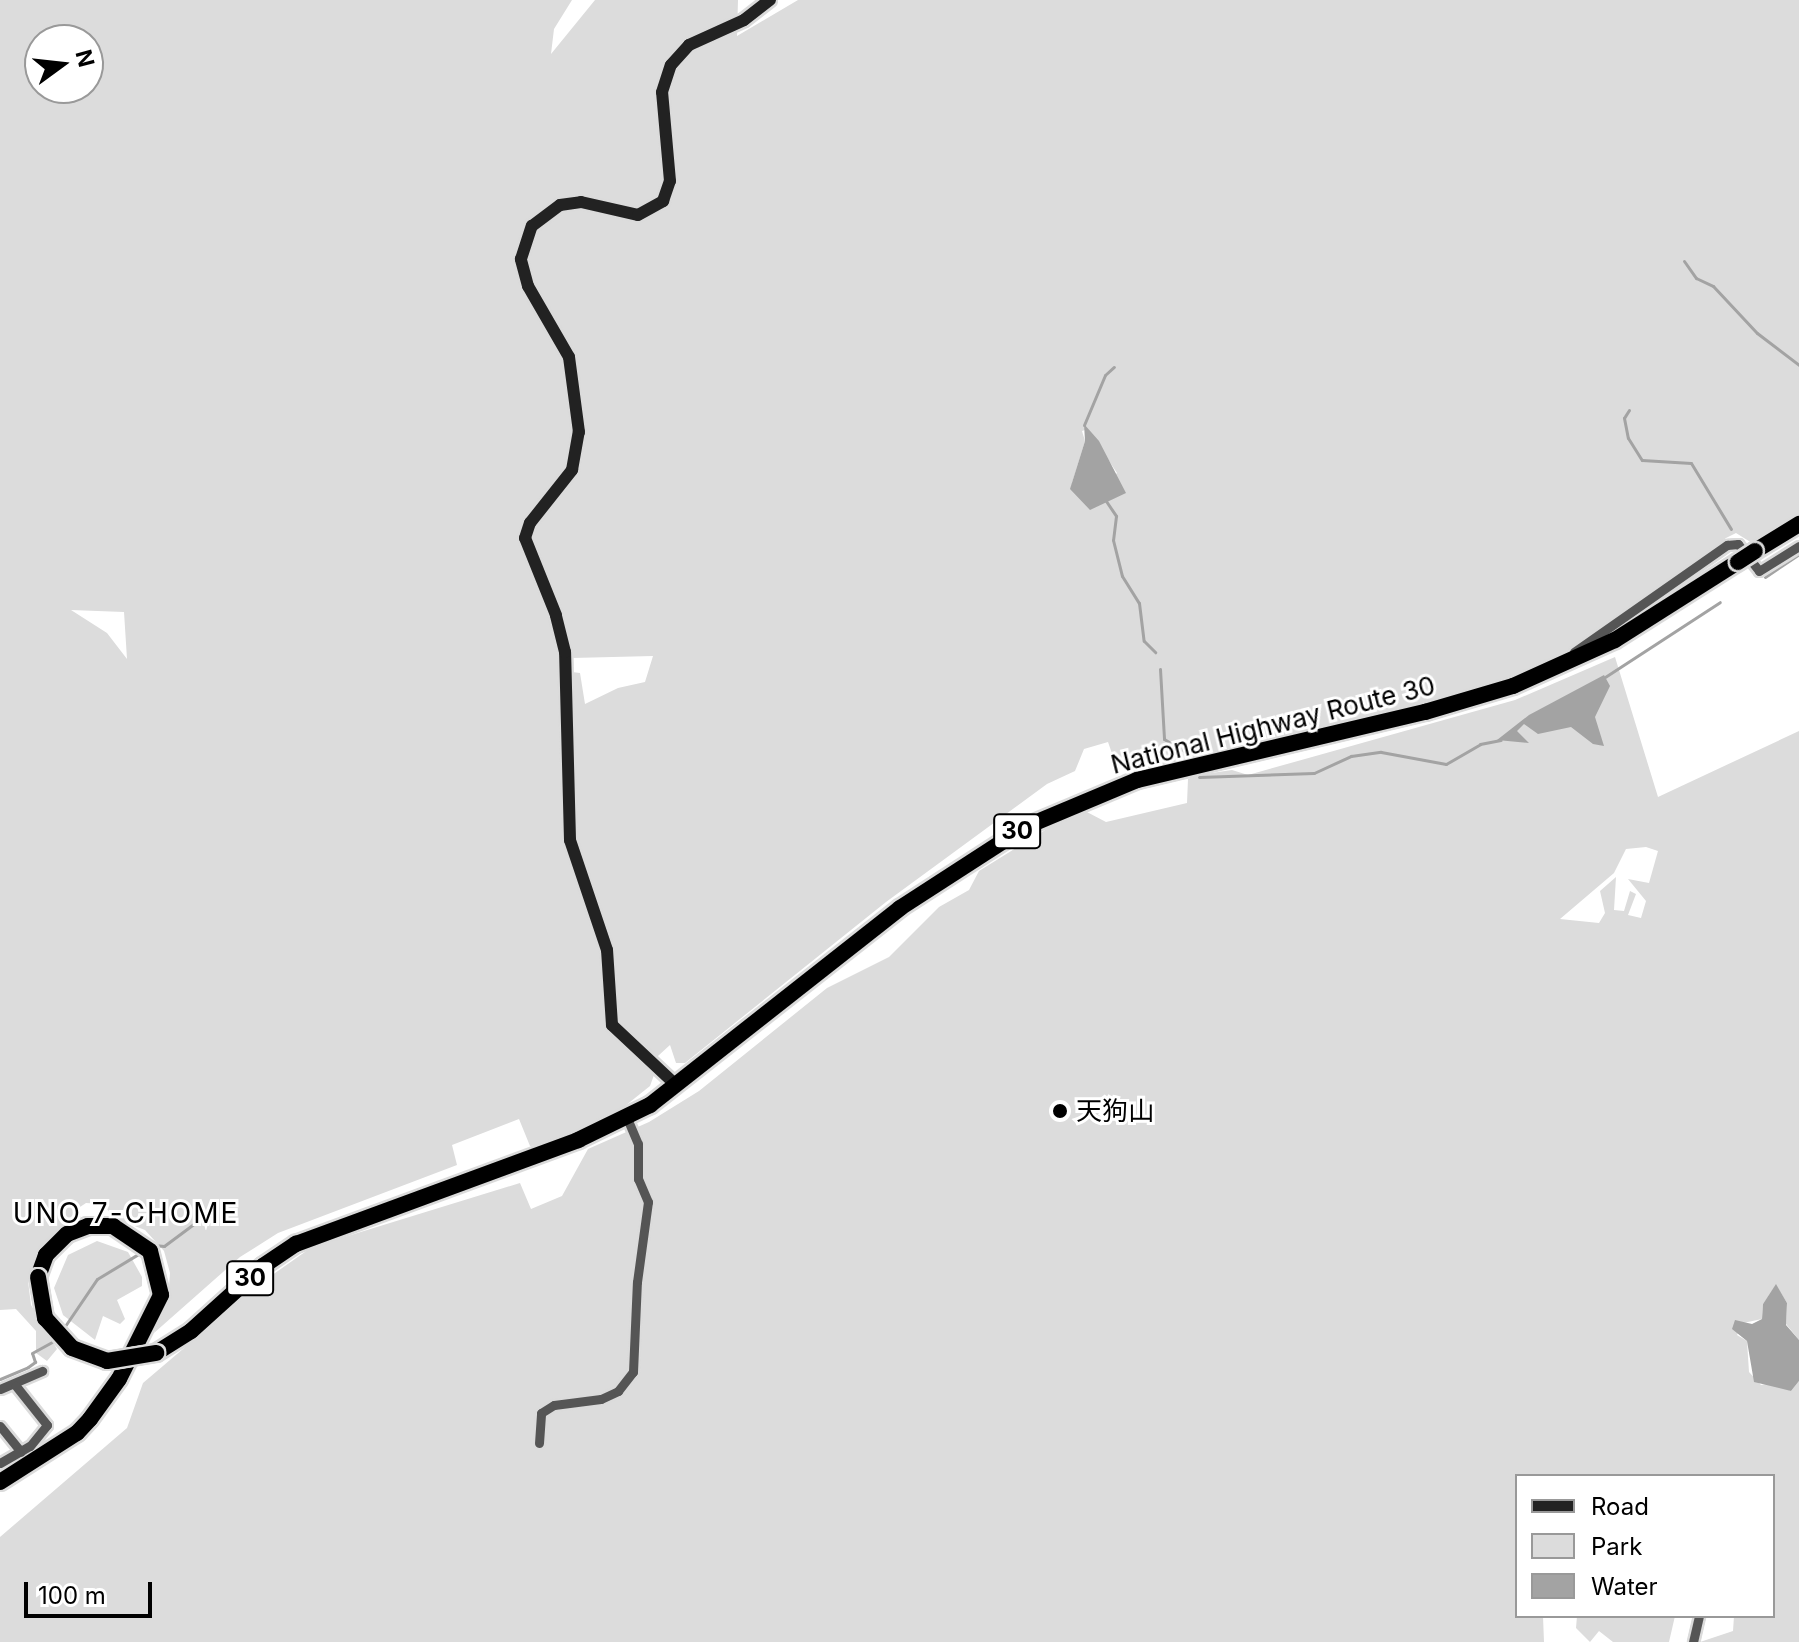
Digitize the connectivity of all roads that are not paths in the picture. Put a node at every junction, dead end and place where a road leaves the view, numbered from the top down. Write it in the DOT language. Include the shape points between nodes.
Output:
graph roads {
  1 [pos="770,0"];
  2 [pos="1799,524"];
  3 [pos="1799,546"];
  4 [pos="1566,665"];
  5 [pos="676,1085"];
  6 [pos="627,1118"];
  7 [pos="42,1371"];
  8 [pos="16,1386"];
  9 [pos="0,1389"];
  10 [pos="0,1426"];
  11 [pos="539,1443"];
  12 [pos="21,1452"];
  13 [pos="0,1463"];
  14 [pos="0,1482"];
  15 [pos="1699,1618"];
  16 [pos="1693,1642"];
  1 -- 5 [label="street" via="744,20 689,45 671,65 662,92 670,181 663,201 638,215 581,202 560,205 532,226 521,259 528,286 569,357 579,432 572,470 530,523 525,538 565,652 570,840 607,950 612,1025"];
  2 -- 4 [label="highway, National Highway Route 30 / 30, bridge" via="1656,617"];
  3 -- 4 [label="street" via="1759,571 1738,544 1727,545 1567,657"];
  4 -- 5 [label="highway, National Highway Route 30 / 30" via="1461,703 1189,766 1062,809 998,842 928,888"];
  5 -- 6 [label="highway, National Highway Route 30 / 30"];
  6 -- 11 [label="street" via="638,1144 638,1179 648,1202 633,1372 618,1391 601,1399 554,1405 541,1413"];
  6 -- 14 [label="highway, National Highway Route 30 / 30" via="276,1246 154,1349 107,1351 81,1341 56,1316 43,1278 57,1257 80,1239 112,1237 137,1245 155,1276 139,1323 96,1399 59,1446"];
  7 -- 8 [label="street"];
  8 -- 9 [label="street"];
  8 -- 12 [label="street" via="47,1425"];
  10 -- 12 [label="street"];
  12 -- 13 [label="street"];
  15 -- 16 [label="street"];
}
